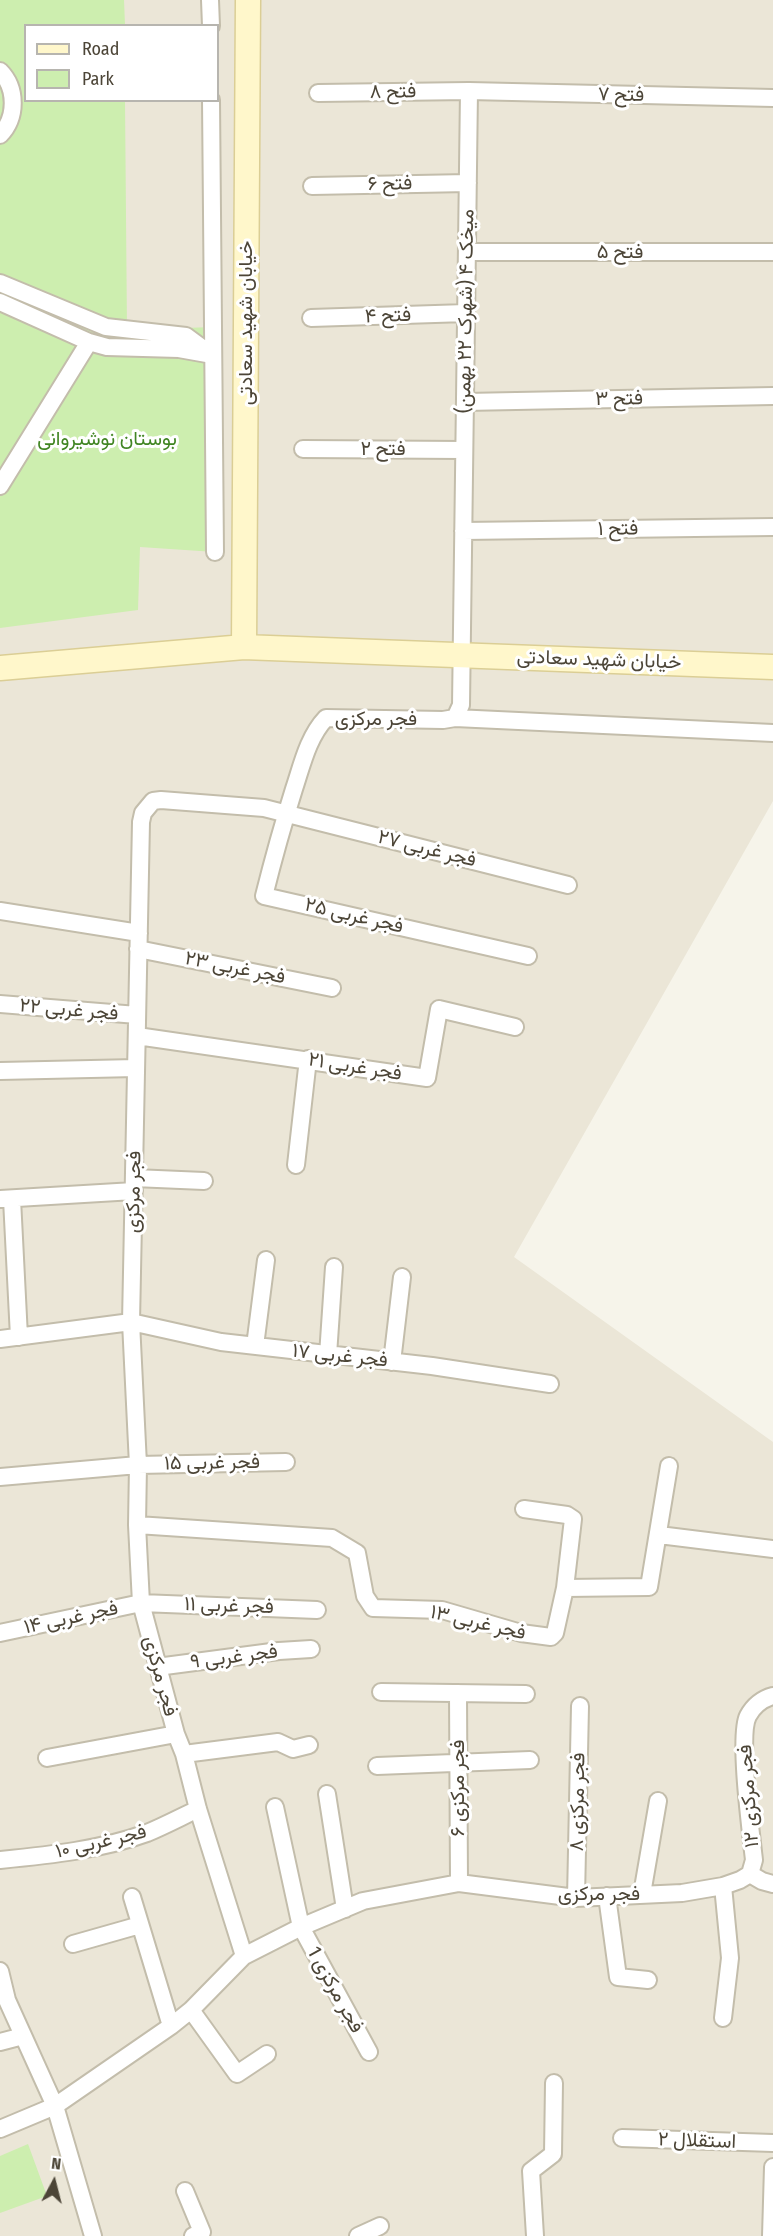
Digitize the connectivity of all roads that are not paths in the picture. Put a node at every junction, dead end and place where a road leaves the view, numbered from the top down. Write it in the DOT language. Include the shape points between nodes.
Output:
graph roads {
  1 [pos="210,0"];
  2 [pos="248,0"];
  3 [pos="211,24"];
  4 [pos="0,71"];
  5 [pos="469,91"];
  6 [pos="318,93"];
  7 [pos="773,98"];
  8 [pos="211,102"];
  9 [pos="6,106"];
  10 [pos="0,135"];
  11 [pos="468,183"];
  12 [pos="312,186"];
  13 [pos="466,252"];
  14 [pos="773,252"];
  15 [pos="0,283"];
  16 [pos="0,302"];
  17 [pos="466,313"];
  18 [pos="311,318"];
  19 [pos="89,342"];
  20 [pos="213,356"];
  21 [pos="773,396"];
  22 [pos="465,402"];
  23 [pos="303,449"];
  24 [pos="464,450"];
  25 [pos="0,486"];
  26 [pos="773,527"];
  27 [pos="463,531"];
  28 [pos="215,552"];
  29 [pos="243,647"];
  30 [pos="461,655"];
  31 [pos="773,667"];
  32 [pos="0,668"];
  33 [pos="458,712"];
  34 [pos="773,733"];
  35 [pos="286,814"];
  36 [pos="568,885"];
  37 [pos="0,911"];
  38 [pos="139,941"];
  39 [pos="528,956"];
  40 [pos="332,988"];
  41 [pos="0,1004"];
  42 [pos="137,1015"];
  43 [pos="515,1027"];
  44 [pos="137,1036"];
  45 [pos="308,1059"];
  46 [pos="136,1068"];
  47 [pos="0,1071"];
  48 [pos="296,1165"];
  49 [pos="204,1181"];
  50 [pos="134,1185"];
  51 [pos="6,1199"];
  52 [pos="266,1260"];
  53 [pos="334,1267"];
  54 [pos="402,1276"];
  55 [pos="131,1322"];
  56 [pos="19,1337"];
  57 [pos="0,1340"];
  58 [pos="255,1346"];
  59 [pos="328,1355"];
  60 [pos="392,1362"];
  61 [pos="550,1383"];
  62 [pos="286,1462"];
  63 [pos="138,1465"];
  64 [pos="669,1466"];
  65 [pos="0,1477"];
  66 [pos="524,1509"];
  67 [pos="137,1525"];
  68 [pos="659,1535"];
  69 [pos="773,1549"];
  70 [pos="565,1588"];
  71 [pos="141,1603"];
  72 [pos="317,1610"];
  73 [pos="0,1633"];
  74 [pos="311,1649"];
  75 [pos="157,1667"];
  76 [pos="381,1692"];
  77 [pos="458,1693"];
  78 [pos="526,1694"];
  79 [pos="773,1696"];
  80 [pos="580,1706"];
  81 [pos="176,1734"];
  82 [pos="309,1745"];
  83 [pos="184,1754"];
  84 [pos="47,1758"];
  85 [pos="530,1760"];
  86 [pos="458,1762"];
  87 [pos="376,1766"];
  88 [pos="327,1794"];
  89 [pos="658,1800"];
  90 [pos="275,1807"];
  91 [pos="198,1809"];
  92 [pos="0,1860"];
  93 [pos="750,1874"];
  94 [pos="459,1883"];
  95 [pos="773,1884"];
  96 [pos="723,1886"];
  97 [pos="642,1894"];
  98 [pos="607,1896"];
  99 [pos="132,1897"];
  100 [pos="576,1898"];
  101 [pos="345,1909"];
  102 [pos="140,1925"];
  103 [pos="301,1927"];
  104 [pos="73,1944"];
  105 [pos="244,1956"];
  106 [pos="0,1971"];
  107 [pos="648,1980"];
  108 [pos="191,2010"];
  109 [pos="723,2018"];
  110 [pos="171,2026"];
  111 [pos="24,2036"];
  112 [pos="0,2042"];
  113 [pos="369,2052"];
  114 [pos="267,2054"];
  115 [pos="554,2083"];
  116 [pos="55,2106"];
  117 [pos="0,2129"];
  118 [pos="622,2138"];
  119 [pos="773,2144"];
  120 [pos="773,2167"];
  121 [pos="185,2191"];
  122 [pos="380,2226"];
  123 [pos="93,2236"];
  124 [pos="193,2236"];
  125 [pos="358,2236"];
  126 [pos="535,2236"];
  127 [pos="771,2236"];
  1 -- 3 [label="street"];
  2 -- 29 [label="main road, خیابان شهید سعادتی"];
  4 -- 9 [label="street" via="10,88"];
  5 -- 6 [label="street, فتح ۸"];
  5 -- 7 [label="street, فتح ۷"];
  5 -- 11 [label="street, (شهرک ۲۲ بهمن) میخک ۴"];
  8 -- 20 [label="street"];
  9 -- 10 [label="street" via="11,117"];
  11 -- 12 [label="street, فتح ۶"];
  11 -- 13 [label="street, (شهرک ۲۲ بهمن) میخک ۴"];
  13 -- 14 [label="street, فتح ۵"];
  13 -- 17 [label="street, (شهرک ۲۲ بهمن) میخک ۴"];
  15 -- 20 [label="street" via="106,327 186,336"];
  16 -- 19 [label="street"];
  17 -- 18 [label="street, فتح ۴"];
  17 -- 22 [label="street, (شهرک ۲۲ بهمن) میخک ۴"];
  19 -- 20 [label="street" via="107,347 179,349"];
  19 -- 25 [label="street"];
  20 -- 28 [label="street"];
  21 -- 22 [label="street, فتح ۳"];
  22 -- 24 [label="street, (شهرک ۲۲ بهمن) میخک ۴"];
  23 -- 24 [label="street, فتح ۲"];
  24 -- 27 [label="street, (شهرک ۲۲ بهمن) میخک ۴"];
  26 -- 27 [label="street, فتح ۱"];
  27 -- 30 [label="street, (شهرک ۲۲ بهمن) میخک ۴"];
  29 -- 30 [label="main road, خیابان شهید سعادتی"];
  29 -- 32 [label="main road, خیابان شهید سعادتی"];
  30 -- 31 [label="main road, خیابان شهید سعادتی"];
  30 -- 33 [label="street, (شهرک ۲۲ بهمن) میخک ۴"];
  33 -- 34 [label="street"];
  33 -- 35 [label="street, فجر مرکزی" via="326,718 306,751"];
  35 -- 36 [label="street, فجر غربی ۲۷"];
  35 -- 38 [label="street, فجر مرکزی" via="264,808 153,801 141,822"];
  35 -- 39 [label="street, فجر غربی ۲۵" via="264,896"];
  37 -- 38 [label="street, فجر غربی ۲۳"];
  38 -- 40 [label="street, فجر غربی ۲۳"];
  38 -- 42 [label="street, فجر مرکزی"];
  41 -- 42 [label="street, فجر غربی ۲۲"];
  42 -- 44 [label="street, فجر مرکزی"];
  43 -- 45 [label="street, فجر غربی ۲۱" via="440,1009 427,1078"];
  44 -- 45 [label="street, فجر غربی ۲۱"];
  44 -- 46 [label="street, فجر مرکزی"];
  45 -- 48 [label="street"];
  46 -- 47 [label="street"];
  46 -- 50 [label="street, فجر مرکزی"];
  49 -- 50 [label="street"];
  50 -- 51 [label="street"];
  50 -- 55 [label="street, فجر مرکزی"];
  51 -- 56 [label="street"];
  52 -- 58 [label="street"];
  53 -- 59 [label="street"];
  54 -- 60 [label="street"];
  55 -- 56 [label="street"];
  55 -- 58 [label="street, فجر غربی ۱۷"];
  55 -- 63 [label="street, فجر مرکزی"];
  56 -- 57 [label="street"];
  58 -- 59 [label="street, فجر غربی ۱۷"];
  59 -- 60 [label="street, فجر غربی ۱۷"];
  60 -- 61 [label="street, فجر غربی ۱۷"];
  62 -- 63 [label="street, فجر غربی ۱۵"];
  63 -- 65 [label="street, فجر غربی ۱۵"];
  63 -- 67 [label="street, فجر مرکزی"];
  64 -- 68 [label="street"];
  66 -- 70 [label="street, فجر غربی ۱۳" via="567,1515 573,1520"];
  67 -- 70 [label="street, فجر غربی ۱۳" via="332,1538 357,1552 365,1596 373,1608 442,1610 521,1634 544,1637 555,1633"];
  67 -- 71 [label="street, فجر مرکزی"];
  68 -- 69 [label="street"];
  68 -- 70 [label="street" via="649,1587"];
  71 -- 72 [label="street, فجر غربی ۱۱"];
  71 -- 73 [label="street, فجر غربی ۱۴"];
  71 -- 75 [label="street, فجر مرکزی"];
  74 -- 75 [label="street, فجر غربی ۹"];
  75 -- 81 [label="street, فجر مرکزی"];
  76 -- 77 [label="street"];
  77 -- 78 [label="street"];
  77 -- 86 [label="street, فجر مرکزی ۶"];
  79 -- 93 [label="street, فجر مرکزی ۱۲" via="762,1700 747,1717 743,1740 754,1860"];
  80 -- 100 [label="street, فجر مرکزی ۸"];
  81 -- 83 [label="street, فجر مرکزی"];
  81 -- 84 [label="street"];
  82 -- 83 [label="street" via="293,1749 278,1742"];
  83 -- 91 [label="street, فجر مرکزی"];
  85 -- 86 [label="street"];
  86 -- 87 [label="street"];
  86 -- 94 [label="street, فجر مرکزی ۶"];
  88 -- 101 [label="street"];
  89 -- 97 [label="street"];
  90 -- 103 [label="street, فجر مرکزی 1"];
  91 -- 92 [label="street, فجر غربی ۱۰" via="148,1833 107,1845"];
  91 -- 105 [label="street, فجر مرکزی"];
  93 -- 95 [label="street"];
  93 -- 96 [label="street, فجر مرکزی"];
  94 -- 100 [label="street, فجر مرکزی"];
  94 -- 101 [label="street, فجر مرکزی" via="363,1901"];
  96 -- 97 [label="street, فجر مرکزی"];
  96 -- 109 [label="street" via="730,1958"];
  97 -- 98 [label="street, فجر مرکزی"];
  98 -- 100 [label="street, فجر مرکزی"];
  98 -- 107 [label="street" via="618,1977"];
  99 -- 102 [label="street"];
  101 -- 103 [label="street, فجر مرکزی"];
  102 -- 104 [label="street"];
  102 -- 110 [label="street"];
  103 -- 105 [label="street, فجر مرکزی"];
  103 -- 113 [label="street, فجر مرکزی 1"];
  105 -- 108 [label="street, فجر مرکزی"];
  106 -- 111 [label="street" via="7,2000"];
  108 -- 110 [label="street, فجر مرکزی"];
  108 -- 114 [label="street" via="237,2074"];
  110 -- 116 [label="street, فجر مرکزی"];
  111 -- 112 [label="street"];
  111 -- 116 [label="street"];
  115 -- 126 [label="street" via="554,2154 531,2171"];
  116 -- 117 [label="street, فجر مرکزی"];
  116 -- 123 [label="street"];
  118 -- 119 [label="street, استقلال ۲"];
  120 -- 127 [label="street"];
  121 -- 124 [label="street" via="202,2232"];
  122 -- 125 [label="street"];
}
